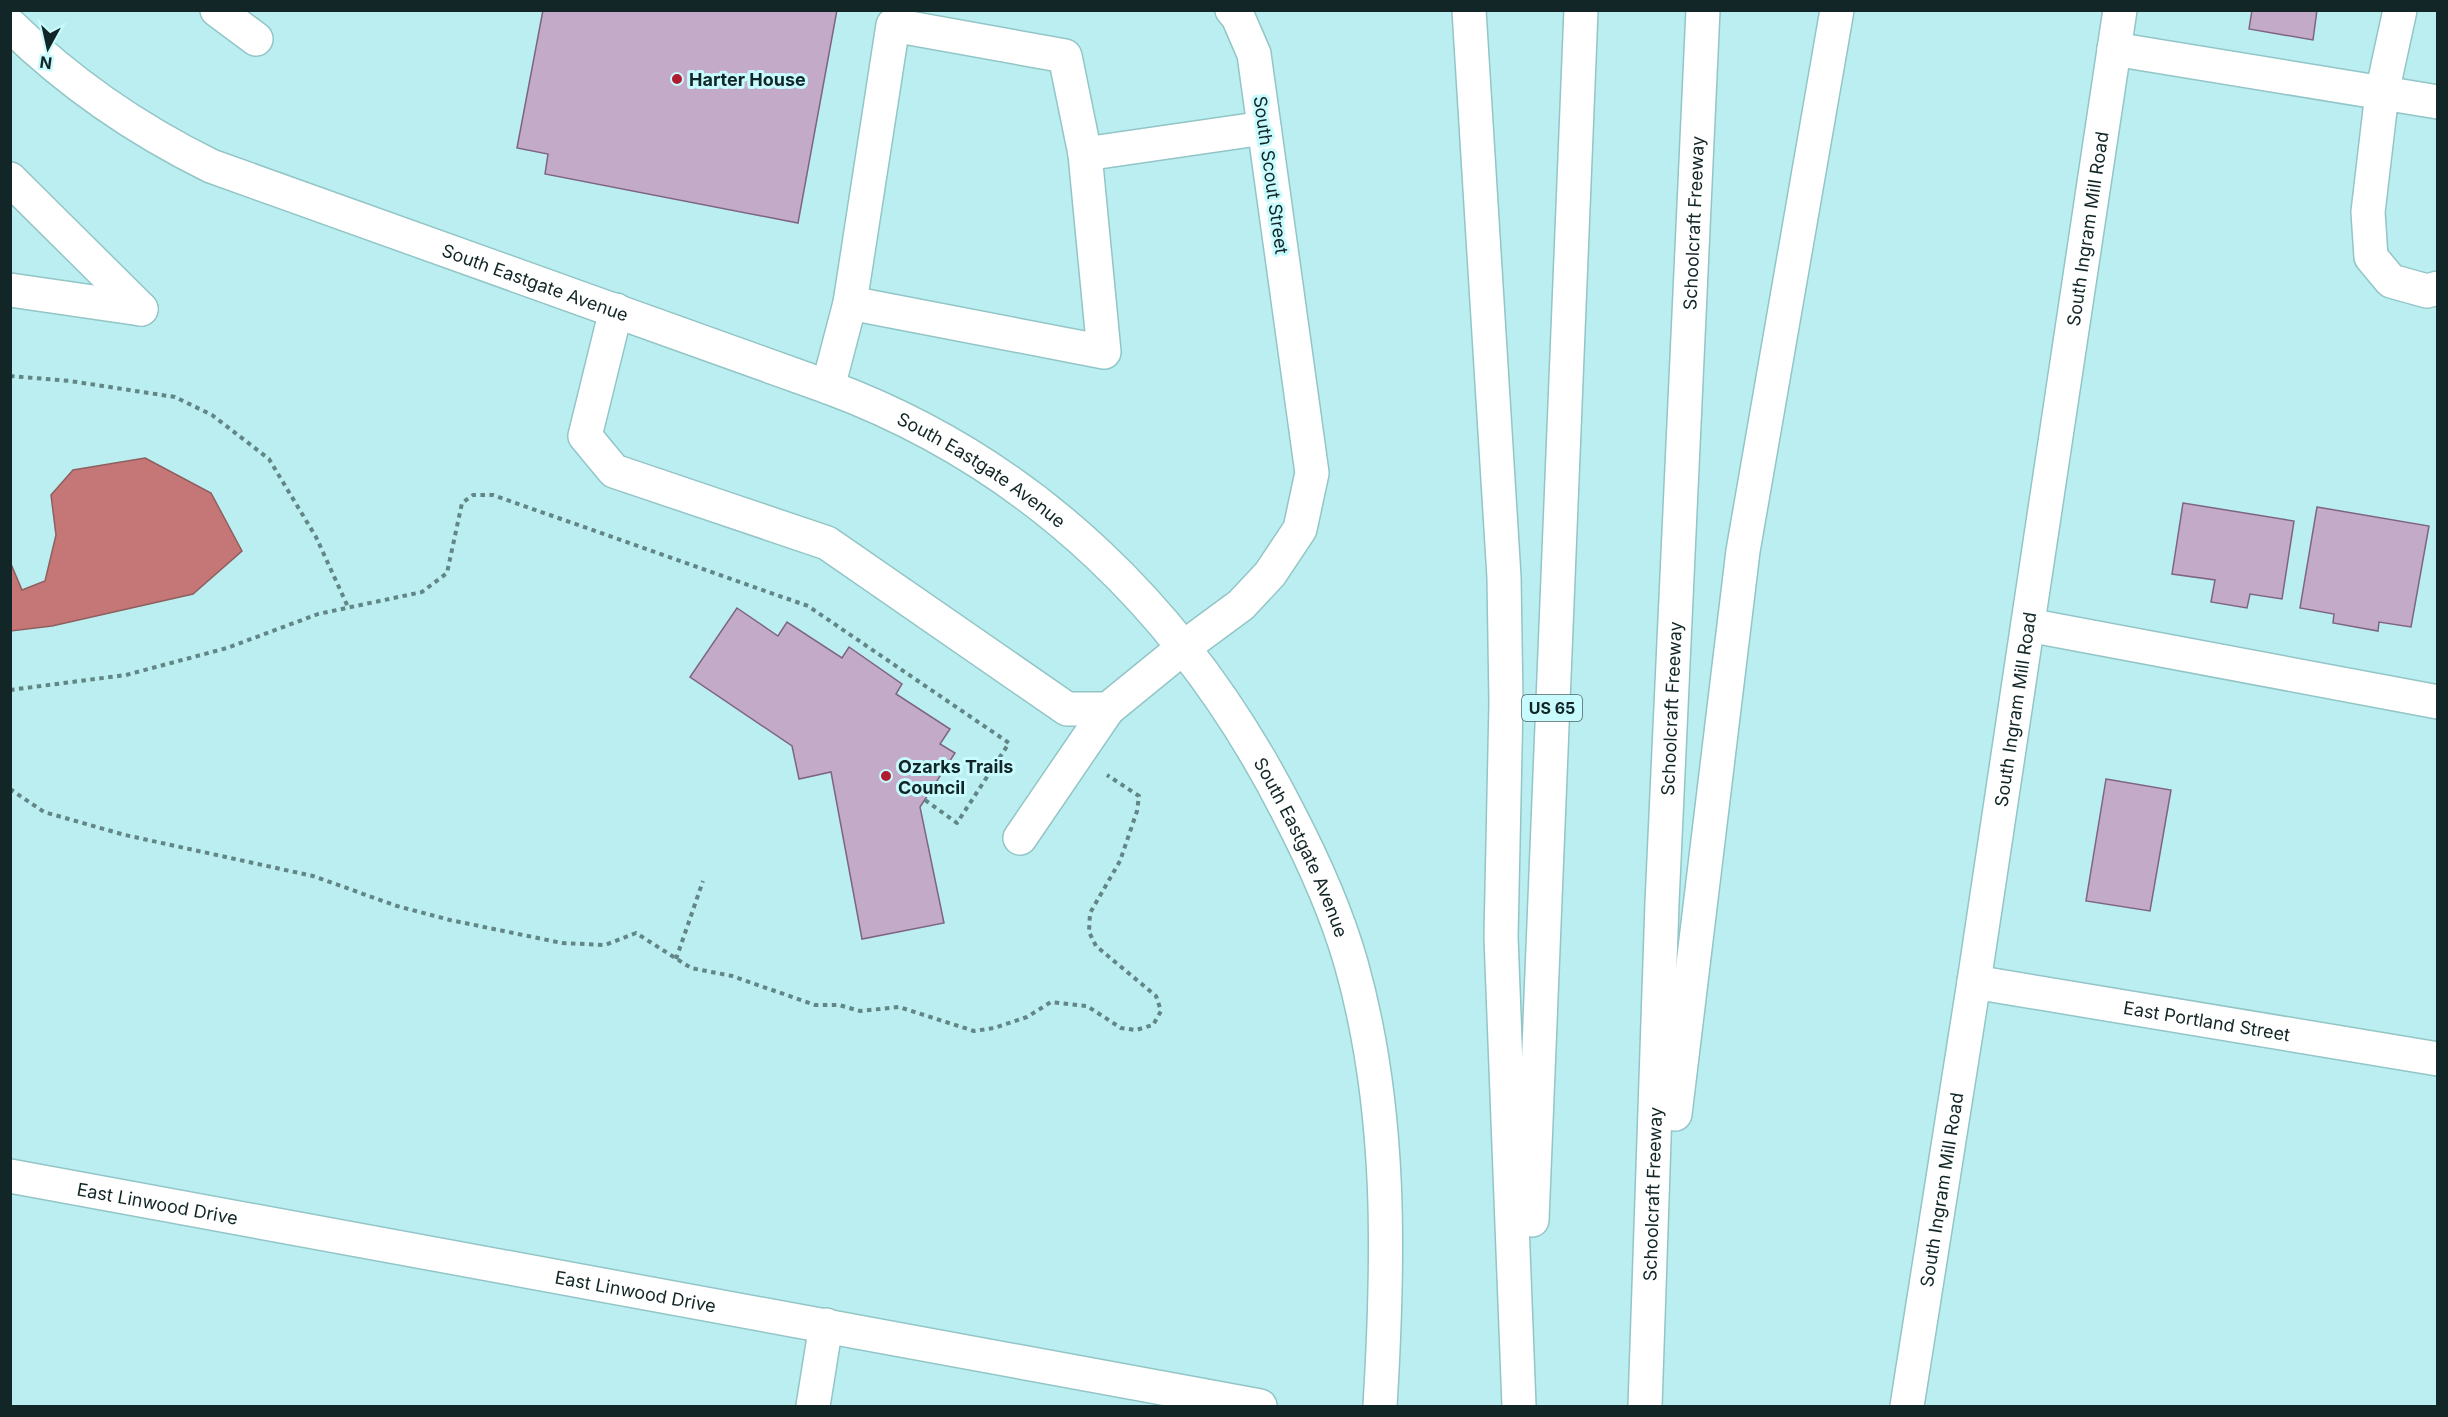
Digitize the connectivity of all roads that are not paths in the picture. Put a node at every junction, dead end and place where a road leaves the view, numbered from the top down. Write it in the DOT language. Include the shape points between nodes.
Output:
graph roads {
  1 [pos="217,10"];
  2 [pos="1232,10"];
  3 [pos="1469,10"];
  4 [pos="1581,10"];
  5 [pos="1703,10"];
  6 [pos="1837,10"];
  7 [pos="2120,10"];
  8 [pos="2400,10"];
  9 [pos="10,25"];
  10 [pos="256,39"];
  11 [pos="2114,49"];
  12 [pos="2382,93"];
  13 [pos="2438,102"];
  14 [pos="1264,128"];
  15 [pos="1085,154"];
  16 [pos="10,179"];
  17 [pos="2438,288"];
  18 [pos="10,290"];
  19 [pos="850,303"];
  20 [pos="616,310"];
  21 [pos="828,387"];
  22 [pos="2028,625"];
  23 [pos="1184,647"];
  24 [pos="2438,702"];
  25 [pos="1108,709"];
  26 [pos="1020,838"];
  27 [pos="1974,982"];
  28 [pos="2438,1059"];
  29 [pos="10,1176"];
  30 [pos="826,1325"];
  31 [pos="1649,1330"];
  32 [pos="813,1407"];
  33 [pos="1260,1407"];
  34 [pos="1380,1407"];
  35 [pos="1522,1407"];
  36 [pos="1645,1407"];
  37 [pos="1907,1407"];
  1 -- 10 [label="main road"];
  2 -- 14 [label="main road, South Scout Street" via="1254,54"];
  3 -- 35 [label="main road" via="1504,577 1506,703 1501,937"];
  4 -- 35 [label="main road, US 65"];
  5 -- 31 [label="main road, Schoolcraft Freeway" via="1662,903"];
  6 -- 31 [label="main road" via="1743,551"];
  7 -- 11 [label="main road, South Ingram Mill Road"];
  8 -- 12 [label="main road"];
  9 -- 20 [label="main road, South Eastgate Avenue" via="77,86 120,117 211,166"];
  11 -- 12 [label="main road"];
  11 -- 22 [label="main road, South Ingram Mill Road"];
  12 -- 13 [label="main road"];
  12 -- 17 [label="main road" via="2368,212 2371,257 2391,281 2427,291"];
  14 -- 15 [label="main road"];
  14 -- 23 [label="main road, South Scout Street" via="1312,473 1300,529 1270,574 1241,605"];
  15 -- 19 [label="main road" via="1104,352"];
  15 -- 19 [label="main road" via="1065,56 893,25"];
  16 -- 18 [label="main road" via="141,309"];
  19 -- 21 [label="main road"];
  20 -- 21 [label="main road, South Eastgate Avenue"];
  20 -- 25 [label="main road" via="585,436 614,471 827,543 1067,709"];
  21 -- 23 [label="main road, South Eastgate Avenue" via="905,419 1002,475 1092,548"];
  22 -- 24 [label="main road"];
  22 -- 27 [label="main road, South Ingram Mill Road"];
  23 -- 25 [label="main road, South Scout Street"];
  23 -- 34 [label="main road, South Eastgate Avenue" via="1244,732 1275,786 1304,842 1351,962 1374,1074 1386,1191 1386,1309"];
  25 -- 26 [label="main road, South Scout Street"];
  27 -- 28 [label="main road, East Portland Street"];
  27 -- 37 [label="main road, South Ingram Mill Road"];
  29 -- 30 [label="main road, East Linwood Drive"];
  30 -- 32 [label="main road"];
  30 -- 33 [label="main road, East Linwood Drive"];
  31 -- 36 [label="main road, Schoolcraft Freeway"];
}
